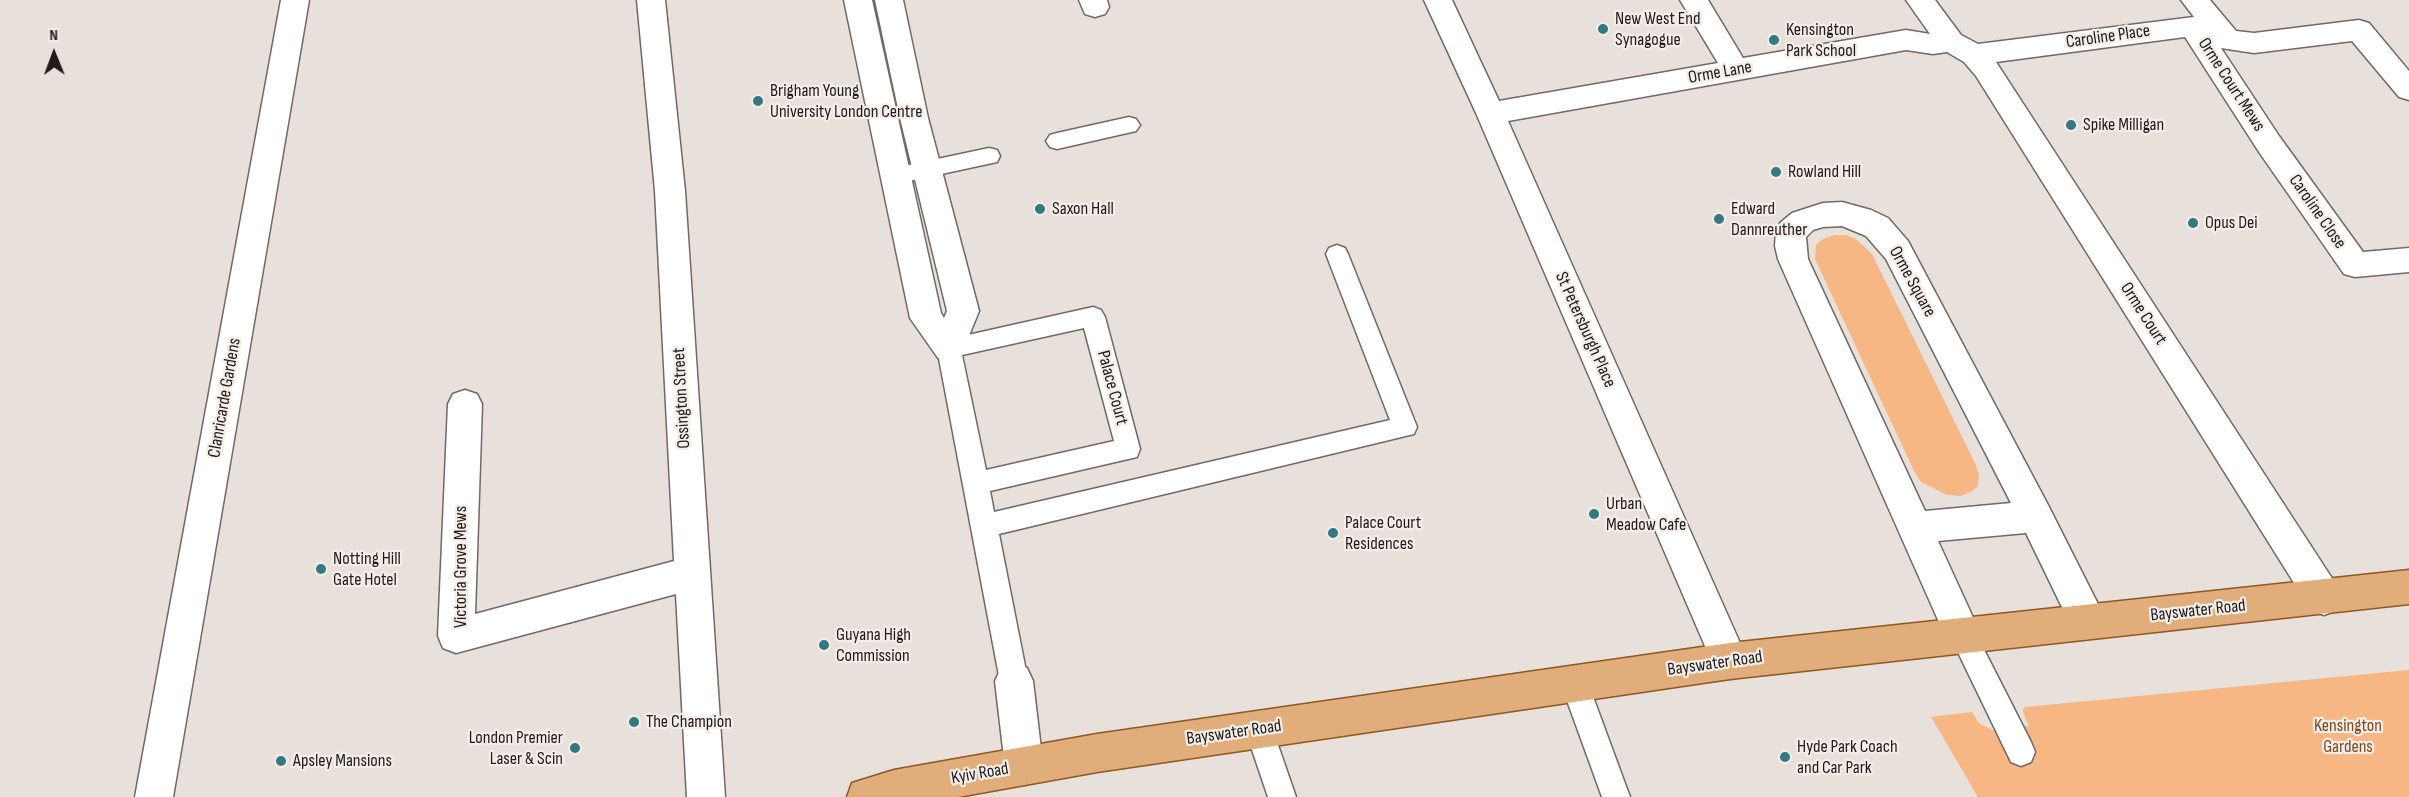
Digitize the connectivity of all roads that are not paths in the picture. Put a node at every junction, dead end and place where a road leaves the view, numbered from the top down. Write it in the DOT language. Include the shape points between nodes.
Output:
graph roads {
  1 [pos="295,0"];
  2 [pos="651,0"];
  3 [pos="858,0"];
  4 [pos="889,0"];
  5 [pos="1438,0"];
  6 [pos="1694,0"];
  7 [pos="1920,0"];
  8 [pos="2200,16"];
  9 [pos="1962,48"];
  10 [pos="1736,70"];
  11 [pos="2409,90"];
  12 [pos="1490,113"];
  13 [pos="1130,125"];
  14 [pos="1057,141"];
  15 [pos="2269,144"];
  16 [pos="989,156"];
  17 [pos="927,169"];
  18 [pos="895,176"];
  19 [pos="1337,254"];
  20 [pos="2409,260"];
  21 [pos="949,348"];
  22 [pos="465,404"];
  23 [pos="976,483"];
  24 [pos="2036,516"];
  25 [pos="984,526"];
  26 [pos="1914,528"];
  27 [pos="691,573"];
  28 [pos="2409,587"];
  29 [pos="2324,598"];
  30 [pos="2088,622"];
  31 [pos="1963,636"];
  32 [pos="1730,661"];
  33 [pos="1014,681"];
  34 [pos="1575,684"];
  35 [pos="1259,729"];
  36 [pos="2021,752"];
  37 [pos="1024,766"];
  38 [pos="885,794"];
  39 [pos="154,797"];
  40 [pos="706,797"];
  41 [pos="1282,797"];
  42 [pos="1616,797"];
  1 -- 39 [label="street, Clanricarde Gardens"];
  2 -- 27 [label="street, Ossington Street" via="670,191"];
  3 -- 18 [label="street"];
  4 -- 17 [label="street"];
  5 -- 12 [label="street, St Petersburgh Place"];
  6 -- 10 [label="street"];
  7 -- 9 [label="street, Orme Court"];
  8 -- 9 [label="street, Caroline Place"];
  8 -- 11 [label="street" via="2228,40 2254,43 2359,30"];
  8 -- 15 [label="street, Orme Court Mews"];
  9 -- 10 [label="street, Orme Lane" via="1906,40"];
  9 -- 29 [label="street, Orme Court" via="1986,69"];
  10 -- 12 [label="street, Orme Lane"];
  12 -- 32 [label="street, St Petersburgh Place"];
  13 -- 14 [label="lane"];
  15 -- 20 [label="street, Caroline Close" via="2355,265"];
  16 -- 17 [label="lane"];
  17 -- 18 [label="lane"];
  17 -- 21 [label="street" via="963,311"];
  18 -- 21 [label="street" via="926,318"];
  19 -- 25 [label="lane" via="1405,427"];
  21 -- 23 [label="lane"];
  21 -- 23 [label="lane, Palace Court" via="1093,317 1128,449"];
  22 -- 27 [label="street, Victoria Grove Mews" via="456,636"];
  23 -- 25 [label="lane"];
  24 -- 26 [label="street"];
  24 -- 26 [label="street, Orme Square" via="1887,237 1860,218 1842,214 1803,221 1791,232 1793,260"];
  24 -- 30 [label="street, Orme Square"];
  25 -- 33 [label="lane"];
  26 -- 31 [label="street, Orme Square"];
  27 -- 40 [label="street, Ossington Street"];
  28 -- 29 [label="main road, Bayswater Road"];
  29 -- 30 [label="main road, Bayswater Road"];
  30 -- 31 [label="main road, Bayswater Road"];
  31 -- 32 [label="main road, Bayswater Road"];
  31 -- 36 [label="lane"];
  32 -- 34 [label="main road, Bayswater Road"];
  33 -- 37 [label="street"];
  34 -- 35 [label="main road, Bayswater Road"];
  34 -- 42 [label="lane"];
  35 -- 37 [label="main road, Bayswater Road"];
  35 -- 41 [label="lane"];
  37 -- 38 [label="main road, Kyiv Road"];
}
